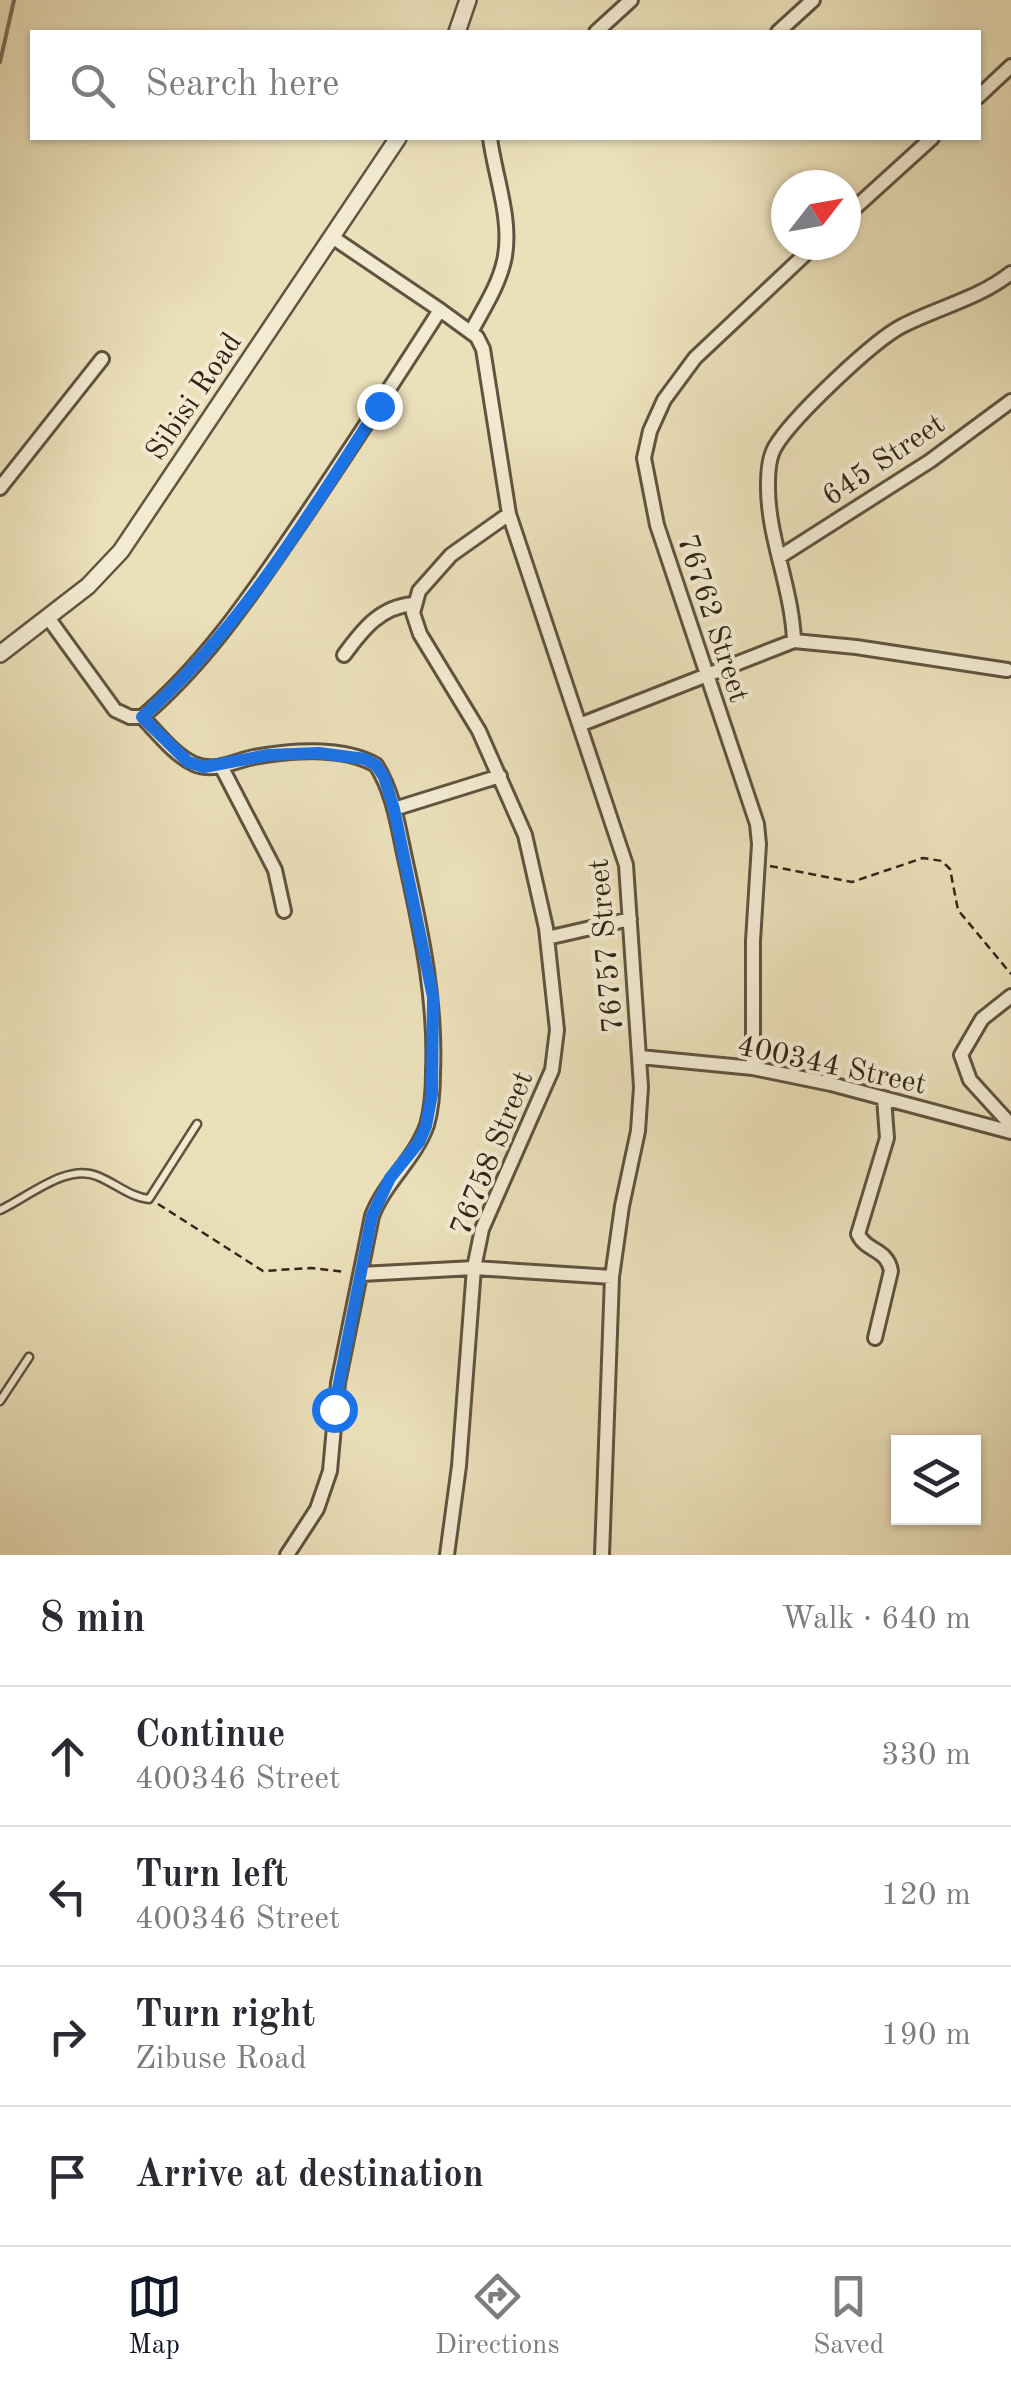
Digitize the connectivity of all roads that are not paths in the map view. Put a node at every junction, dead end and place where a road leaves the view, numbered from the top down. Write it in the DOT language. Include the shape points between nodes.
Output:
graph roads {
  1 [pos="468,0"];
  2 [pos="632,0"];
  3 [pos="812,0"];
  4 [pos="458,30"];
  5 [pos="598,30"];
  6 [pos="780,30"];
  7 [pos="1011,66"];
  8 [pos="981,93"];
  9 [pos="397,140"];
  10 [pos="490,140"];
  11 [pos="930,140"];
  12 [pos="861,202"];
  13 [pos="332,236"];
  14 [pos="798,260"];
  15 [pos="1011,273"];
  16 [pos="440,310"];
  17 [pos="471,332"];
  18 [pos="102,359"];
  19 [pos="1011,401"];
  20 [pos="0,488"];
  21 [pos="510,514"];
  22 [pos="781,556"];
  23 [pos="413,604"];
  24 [pos="49,619"];
  25 [pos="794,641"];
  26 [pos="0,654"];
  27 [pos="344,655"];
  28 [pos="1007,670"];
  29 [pos="705,676"];
  30 [pos="142,717"];
  31 [pos="582,724"];
  32 [pos="221,766"];
  33 [pos="500,776"];
  34 [pos="394,809"];
  35 [pos="284,911"];
  36 [pos="630,918"];
  37 [pos="547,938"];
  38 [pos="1011,996"];
  39 [pos="640,1057"];
  40 [pos="753,1068"];
  41 [pos="884,1098"];
  42 [pos="197,1124"];
  43 [pos="1011,1128"];
  44 [pos="0,1210"];
  45 [pos="474,1268"];
  46 [pos="361,1274"];
  47 [pos="612,1277"];
  48 [pos="875,1338"];
  49 [pos="29,1358"];
  50 [pos="0,1401"];
  51 [pos="287,1555"];
  52 [pos="447,1555"];
  53 [pos="602,1555"];
  1 -- 4 [label="street"];
  2 -- 5 [label="street"];
  3 -- 6 [label="street"];
  7 -- 8 [label="street"];
  9 -- 13 [label="street, Sibisi Road"];
  10 -- 17 [label="street" via="505,257"];
  11 -- 12 [label="street"];
  13 -- 16 [label="street"];
  13 -- 24 [label="street, Sibisi Road" via="121,550"];
  14 -- 29 [label="street, 76762 Street" via="695,358 664,400 646,444 645,477 657,525"];
  15 -- 22 [label="street" via="972,298 899,328 784,434 773,450 768,486"];
  16 -- 17 [label="street"];
  16 -- 30 [label="street" via="249,598"];
  17 -- 21 [label="street, 76757 Street" via="486,359"];
  18 -- 20 [label="street"];
  19 -- 22 [label="street, 645 Street"];
  21 -- 23 [label="street" via="452,555"];
  21 -- 31 [label="street, 76757 Street"];
  22 -- 25 [label="street"];
  23 -- 27 [label="street" via="378,616"];
  23 -- 33 [label="street, 76758 Street" via="420,634"];
  24 -- 26 [label="street, Sibisi Road"];
  24 -- 30 [label="street" via="115,710"];
  25 -- 28 [label="street"];
  25 -- 29 [label="street"];
  29 -- 31 [label="street"];
  29 -- 40 [label="street, 76762 Street" via="751,801 759,844"];
  30 -- 32 [label="street" via="188,762"];
  31 -- 36 [label="street, 76757 Street" via="626,866"];
  32 -- 34 [label="street" via="268,755 350,755 376,765"];
  32 -- 35 [label="street" via="275,870"];
  33 -- 34 [label="street"];
  33 -- 37 [label="street, 76758 Street" via="526,835"];
  34 -- 46 [label="street" via="433,997 432,1094 419,1142 380,1195"];
  36 -- 37 [label="street"];
  36 -- 39 [label="street, 76757 Street"];
  37 -- 45 [label="street, 76758 Street" via="556,1050 482,1229"];
  38 -- 43 [label="street" via="982,1020 960,1056 970,1080"];
  39 -- 40 [label="street, 400344 Street"];
  39 -- 47 [label="street, 76757 Street" via="638,1131"];
  40 -- 41 [label="street, 400344 Street"];
  41 -- 43 [label="street, 400344 Street"];
  41 -- 48 [label="street" via="888,1138 858,1234 889,1262"];
  42 -- 44 [label="lane" via="149,1199 86,1172"];
  45 -- 46 [label="street"];
  45 -- 47 [label="street"];
  45 -- 52 [label="street, 76758 Street"];
  46 -- 51 [label="street" via="338,1383 330,1471"];
  47 -- 53 [label="street, 76757 Street"];
  49 -- 50 [label="lane"];
}
